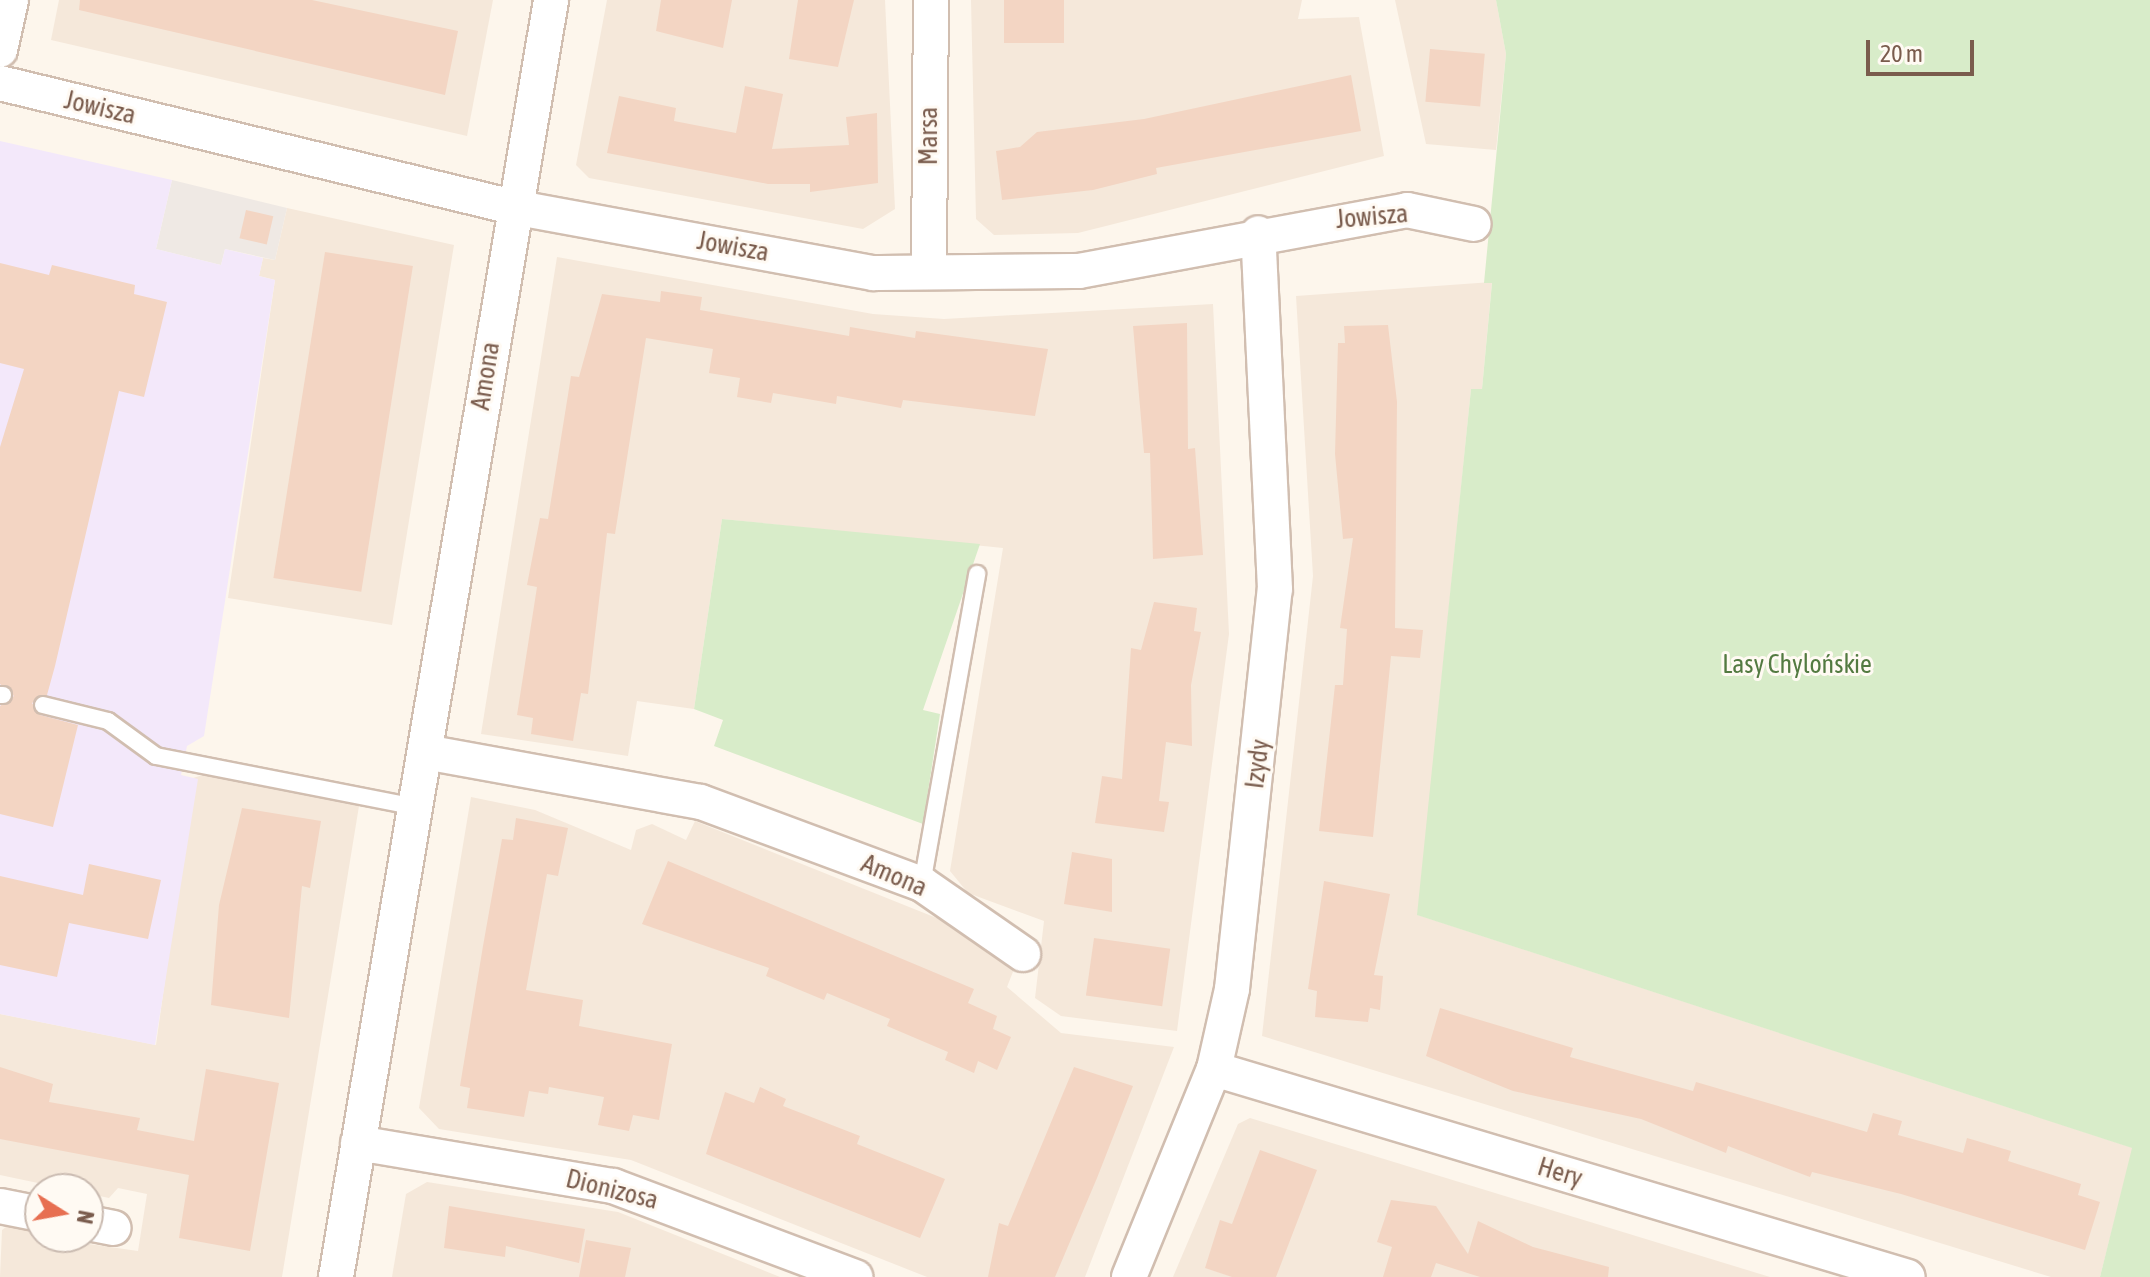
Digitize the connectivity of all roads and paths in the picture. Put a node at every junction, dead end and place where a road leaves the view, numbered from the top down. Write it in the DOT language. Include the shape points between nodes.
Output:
graph roads {
  1 [pos="11,0"];
  2 [pos="551,0"];
  3 [pos="931,0"];
  4 [pos="0,50"];
  5 [pos="0,83"];
  6 [pos="513,207"];
  7 [pos="1474,224"];
  8 [pos="1258,233"];
  9 [pos="929,272"];
  10 [pos="977,574"];
  11 [pos="43,705"];
  12 [pos="425,752"];
  13 [pos="416,807"];
  14 [pos="922,884"];
  15 [pos="1023,954"];
  16 [pos="1214,1069"];
  17 [pos="358,1143"];
  18 [pos="0,1206"];
  19 [pos="24,1211"];
  20 [pos="1888,1274"];
  21 [pos="336,1277"];
  22 [pos="855,1277"];
  23 [pos="1129,1277"];
  1 -- 4 [label="street"];
  2 -- 6 [label="street, Amona"];
  3 -- 9 [label="street, Marsa"];
  5 -- 6 [label="street, Jowisza"];
  6 -- 9 [label="street, Jowisza" via="873,273"];
  6 -- 12 [label="street, Amona"];
  7 -- 8 [label="street, Jowisza" via="1407,210"];
  8 -- 9 [label="street, Jowisza" via="1079,271"];
  8 -- 16 [label="street, Izydy" via="1275,589 1232,989"];
  10 -- 14 [label="lane"];
  11 -- 13 [label="lane" via="108,721 156,756"];
  12 -- 13 [label="street, Amona"];
  12 -- 14 [label="street, Amona" via="663,790"];
  13 -- 17 [label="street, Amona"];
  14 -- 15 [label="street, Amona"];
  16 -- 20 [label="street, Hery"];
  16 -- 23 [label="street, Izydy"];
  17 -- 21 [label="street, Amona"];
  17 -- 22 [label="street, Dionizosa" via="613,1186"];
  18 -- 19 [label="street"];
}
